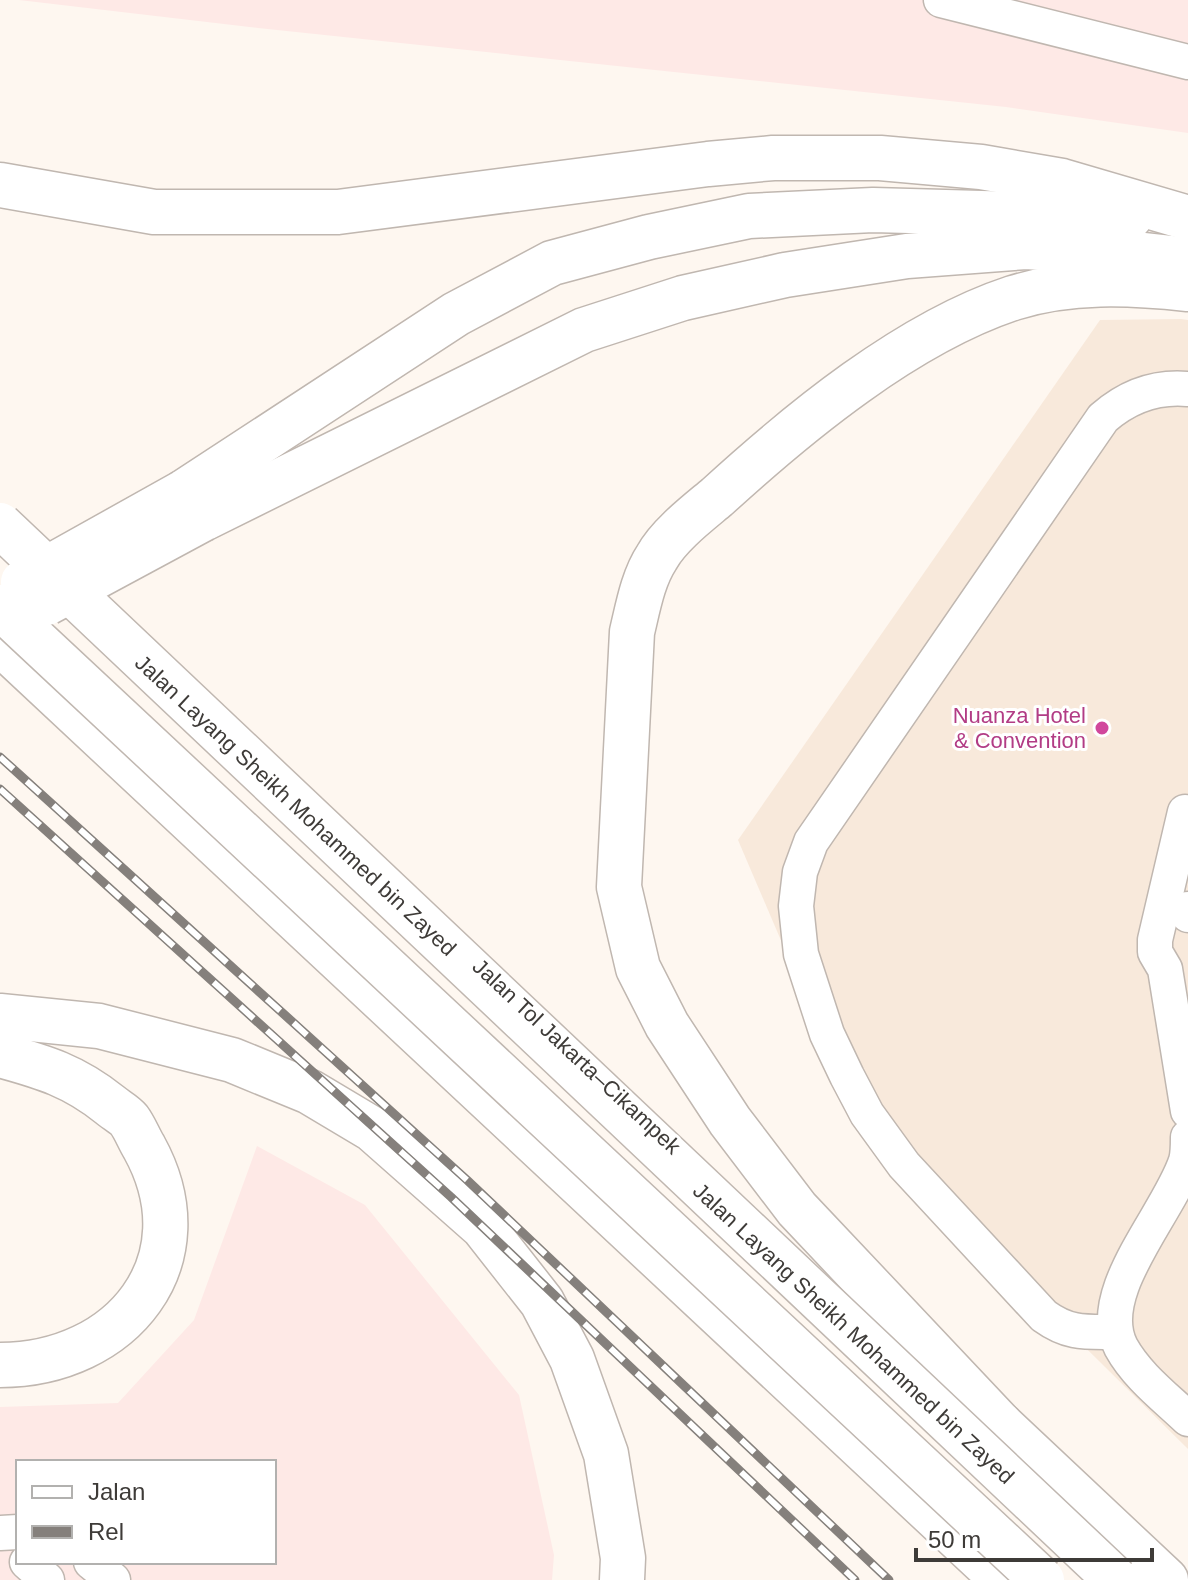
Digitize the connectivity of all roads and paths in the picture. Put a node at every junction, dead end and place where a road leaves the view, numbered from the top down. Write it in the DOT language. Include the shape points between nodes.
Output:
graph roads {
  1 [pos="941,0"];
  2 [pos="1188,62"];
  3 [pos="0,185"];
  4 [pos="1188,218"];
  5 [pos="1188,260"];
  6 [pos="1188,289"];
  7 [pos="1188,389"];
  8 [pos="193,505"];
  9 [pos="0,516"];
  10 [pos="0,525"];
  11 [pos="0,594"];
  12 [pos="0,607"];
  13 [pos="0,628"];
  14 [pos="0,643"];
  15 [pos="1185,812"];
  16 [pos="1188,909"];
  17 [pos="1188,915"];
  18 [pos="0,1016"];
  19 [pos="0,1055"];
  20 [pos="1188,1111"];
  21 [pos="1188,1151"];
  22 [pos="1115,1332"];
  23 [pos="0,1365"];
  24 [pos="1188,1419"];
  25 [pos="1001,1425"];
  26 [pos="34,1564"];
  27 [pos="93,1564"];
  28 [pos="47,1580"];
  29 [pos="113,1580"];
  30 [pos="622,1580"];
  31 [pos="1003,1580"];
  32 [pos="1042,1580"];
  33 [pos="1116,1580"];
  34 [pos="1166,1580"];
  1 -- 2 [label="lane"];
  3 -- 4 [label="highway" via="154,212 338,212 708,164 880,158 1062,181"];
  4 -- 8 [label="highway" via="873,210 749,216 552,263 456,314"];
  5 -- 8 [label="highway" via="1026,247 922,255 785,275 683,298 584,330"];
  6 -- 25 [label="highway" via="1075,285 1014,298 885,362 754,463 657,556 632,632 619,887 638,968 667,1025 730,1121 797,1209"];
  7 -- 22 [label="lane" via="1145,393 1121,402 1103,418 811,842 796,906 801,954 827,1034 867,1114 904,1165 1044,1316 1075,1332"];
  8 -- 11 [label="highway, bridge"];
  8 -- 13 [label="highway, bridge"];
  9 -- 25 [label="highway, Jalan Tol Jakarta–Cikampek" via="898,1356"];
  10 -- 33 [label="highway, Jalan Layang Sheikh Mohammed bin Zayed, bridge"];
  12 -- 32 [label="highway, bridge"];
  14 -- 31 [label="highway"];
  15 -- 20 [label="lane" via="1155,952 1165,969"];
  16 -- 17 [label="lane"];
  18 -- 30 [label="highway" via="99,1026 232,1060 310,1092 372,1129 483,1227 542,1302 572,1359 606,1454"];
  19 -- 23 [label="highway" via="85,1086 128,1119 157,1171 167,1213 151,1286 124,1322 67,1355"];
  21 -- 22 [label="lane" via="1170,1198 1119,1290"];
  22 -- 24 [label="lane" via="1137,1371"];
  25 -- 34 [label="highway, Jalan Tol Jakarta–Cikampek"];
  26 -- 28 [label="lane"];
  27 -- 29 [label="lane"];
}
